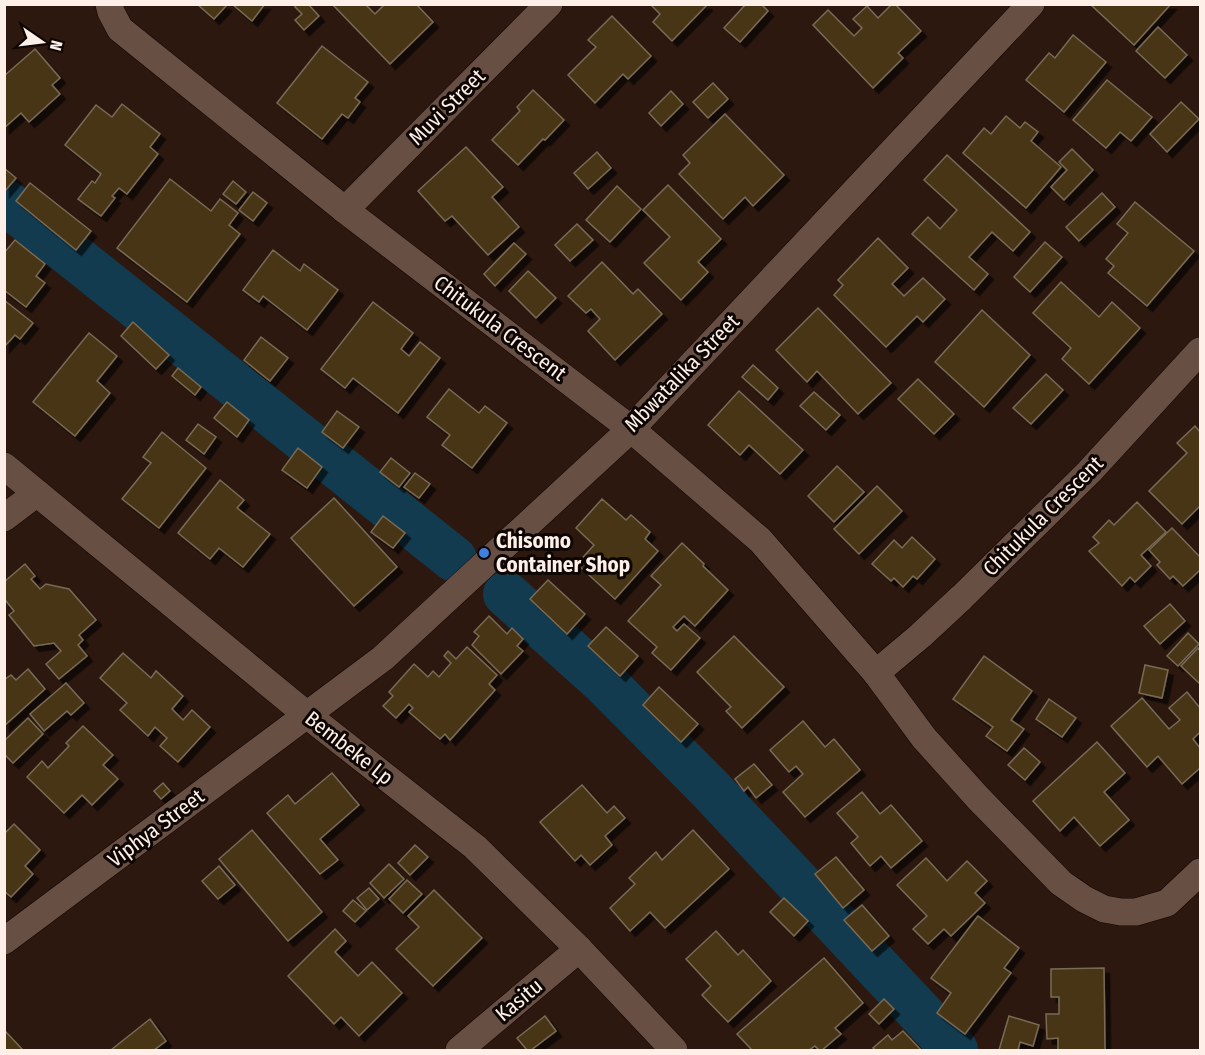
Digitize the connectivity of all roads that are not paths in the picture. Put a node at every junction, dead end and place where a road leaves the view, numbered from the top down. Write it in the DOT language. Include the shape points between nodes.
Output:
graph roads {
  1 [pos="109,4"];
  2 [pos="549,4"];
  3 [pos="1031,4"];
  4 [pos="345,210"];
  5 [pos="1200,351"];
  6 [pos="631,429"];
  7 [pos="4,466"];
  8 [pos="37,493"];
  9 [pos="4,518"];
  10 [pos="876,673"];
  11 [pos="307,715"];
  12 [pos="1200,872"];
  13 [pos="4,941"];
  14 [pos="579,949"];
  15 [pos="459,1050"];
  16 [pos="674,1050"];
  1 -- 4 [label="street, Chitukula Crescent" via="120,29"];
  2 -- 4 [label="street, Muvi Street"];
  3 -- 6 [label="street, Mbwatalika Street"];
  4 -- 6 [label="street, Chitukula Crescent"];
  5 -- 10 [label="street, Chitukula Crescent" via="1089,472 962,597"];
  6 -- 10 [label="street, Chitukula Crescent" via="760,540"];
  6 -- 11 [label="street, Mbwatalika Street" via="383,658"];
  7 -- 8 [label="street, Bembeke Lp"];
  8 -- 9 [label="street"];
  8 -- 11 [label="street, Bembeke Lp"];
  10 -- 12 [label="street, Chitukula Crescent" via="924,738 978,798 1061,883 1084,899 1104,909 1136,912 1167,903"];
  11 -- 13 [label="street, Viphya Street"];
  11 -- 14 [label="street, Bembeke Lp" via="475,847"];
  14 -- 15 [label="street, Kasitu"];
  14 -- 16 [label="street, Bembeke Lp"];
}
